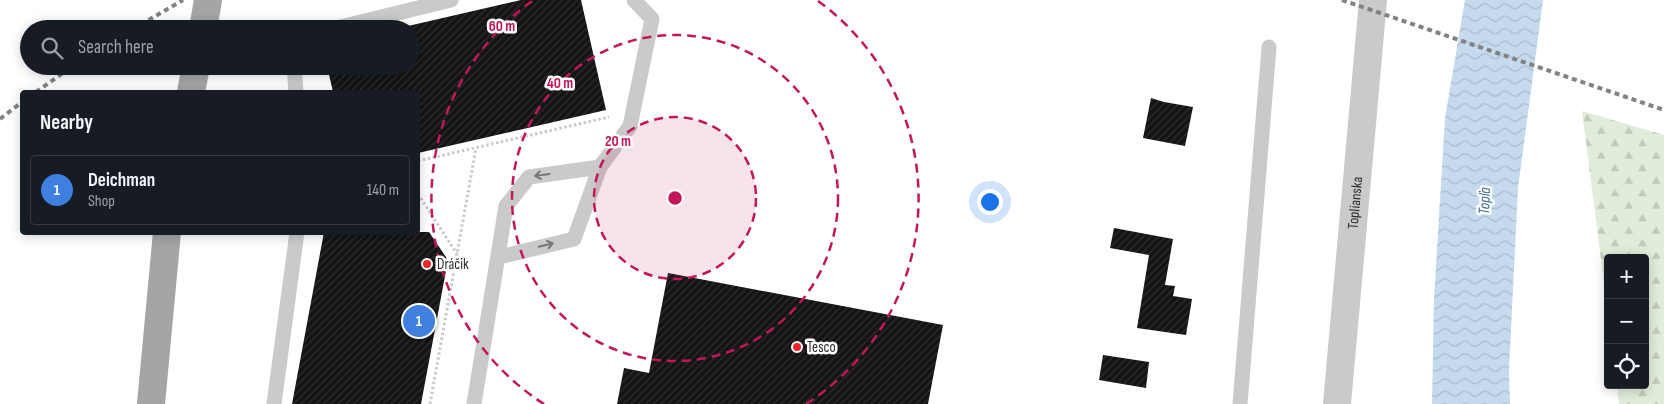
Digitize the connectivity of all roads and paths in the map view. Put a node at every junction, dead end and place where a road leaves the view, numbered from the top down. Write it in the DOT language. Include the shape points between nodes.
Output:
graph roads {
  1 [pos="208,0"];
  2 [pos="451,0"];
  3 [pos="634,0"];
  4 [pos="1373,0"];
  5 [pos="205,20"];
  6 [pos="369,20"];
  7 [pos="1269,47"];
  8 [pos="194,75"];
  9 [pos="295,75"];
  10 [pos="191,90"];
  11 [pos="296,90"];
  12 [pos="608,117"];
  13 [pos="476,148"];
  14 [pos="420,161"];
  15 [pos="600,168"];
  16 [pos="420,197"];
  17 [pos="167,235"];
  18 [pos="297,235"];
  19 [pos="457,254"];
  20 [pos="499,257"];
  21 [pos="151,404"];
  22 [pos="274,404"];
  23 [pos="430,404"];
  24 [pos="474,404"];
  25 [pos="1240,404"];
  26 [pos="1337,404"];
  1 -- 5 [label="main road"];
  2 -- 6 [label="lane"];
  3 -- 15 [label="lane" via="652,19 630,126"];
  4 -- 26 [label="street, Toplianska"];
  7 -- 25 [label="lane"];
  8 -- 10 [label="main road"];
  9 -- 11 [label="lane"];
  12 -- 13 [label="path"];
  13 -- 14 [label="path"];
  13 -- 19 [label="path"];
  20 -- 15 [label="lane, one-way" via="574,239"];
  15 -- 20 [label="lane, one-way" via="529,177 506,206"];
  16 -- 19 [label="path"];
  17 -- 21 [label="main road"];
  18 -- 22 [label="lane"];
  19 -- 23 [label="path"];
  20 -- 24 [label="lane"];
}
